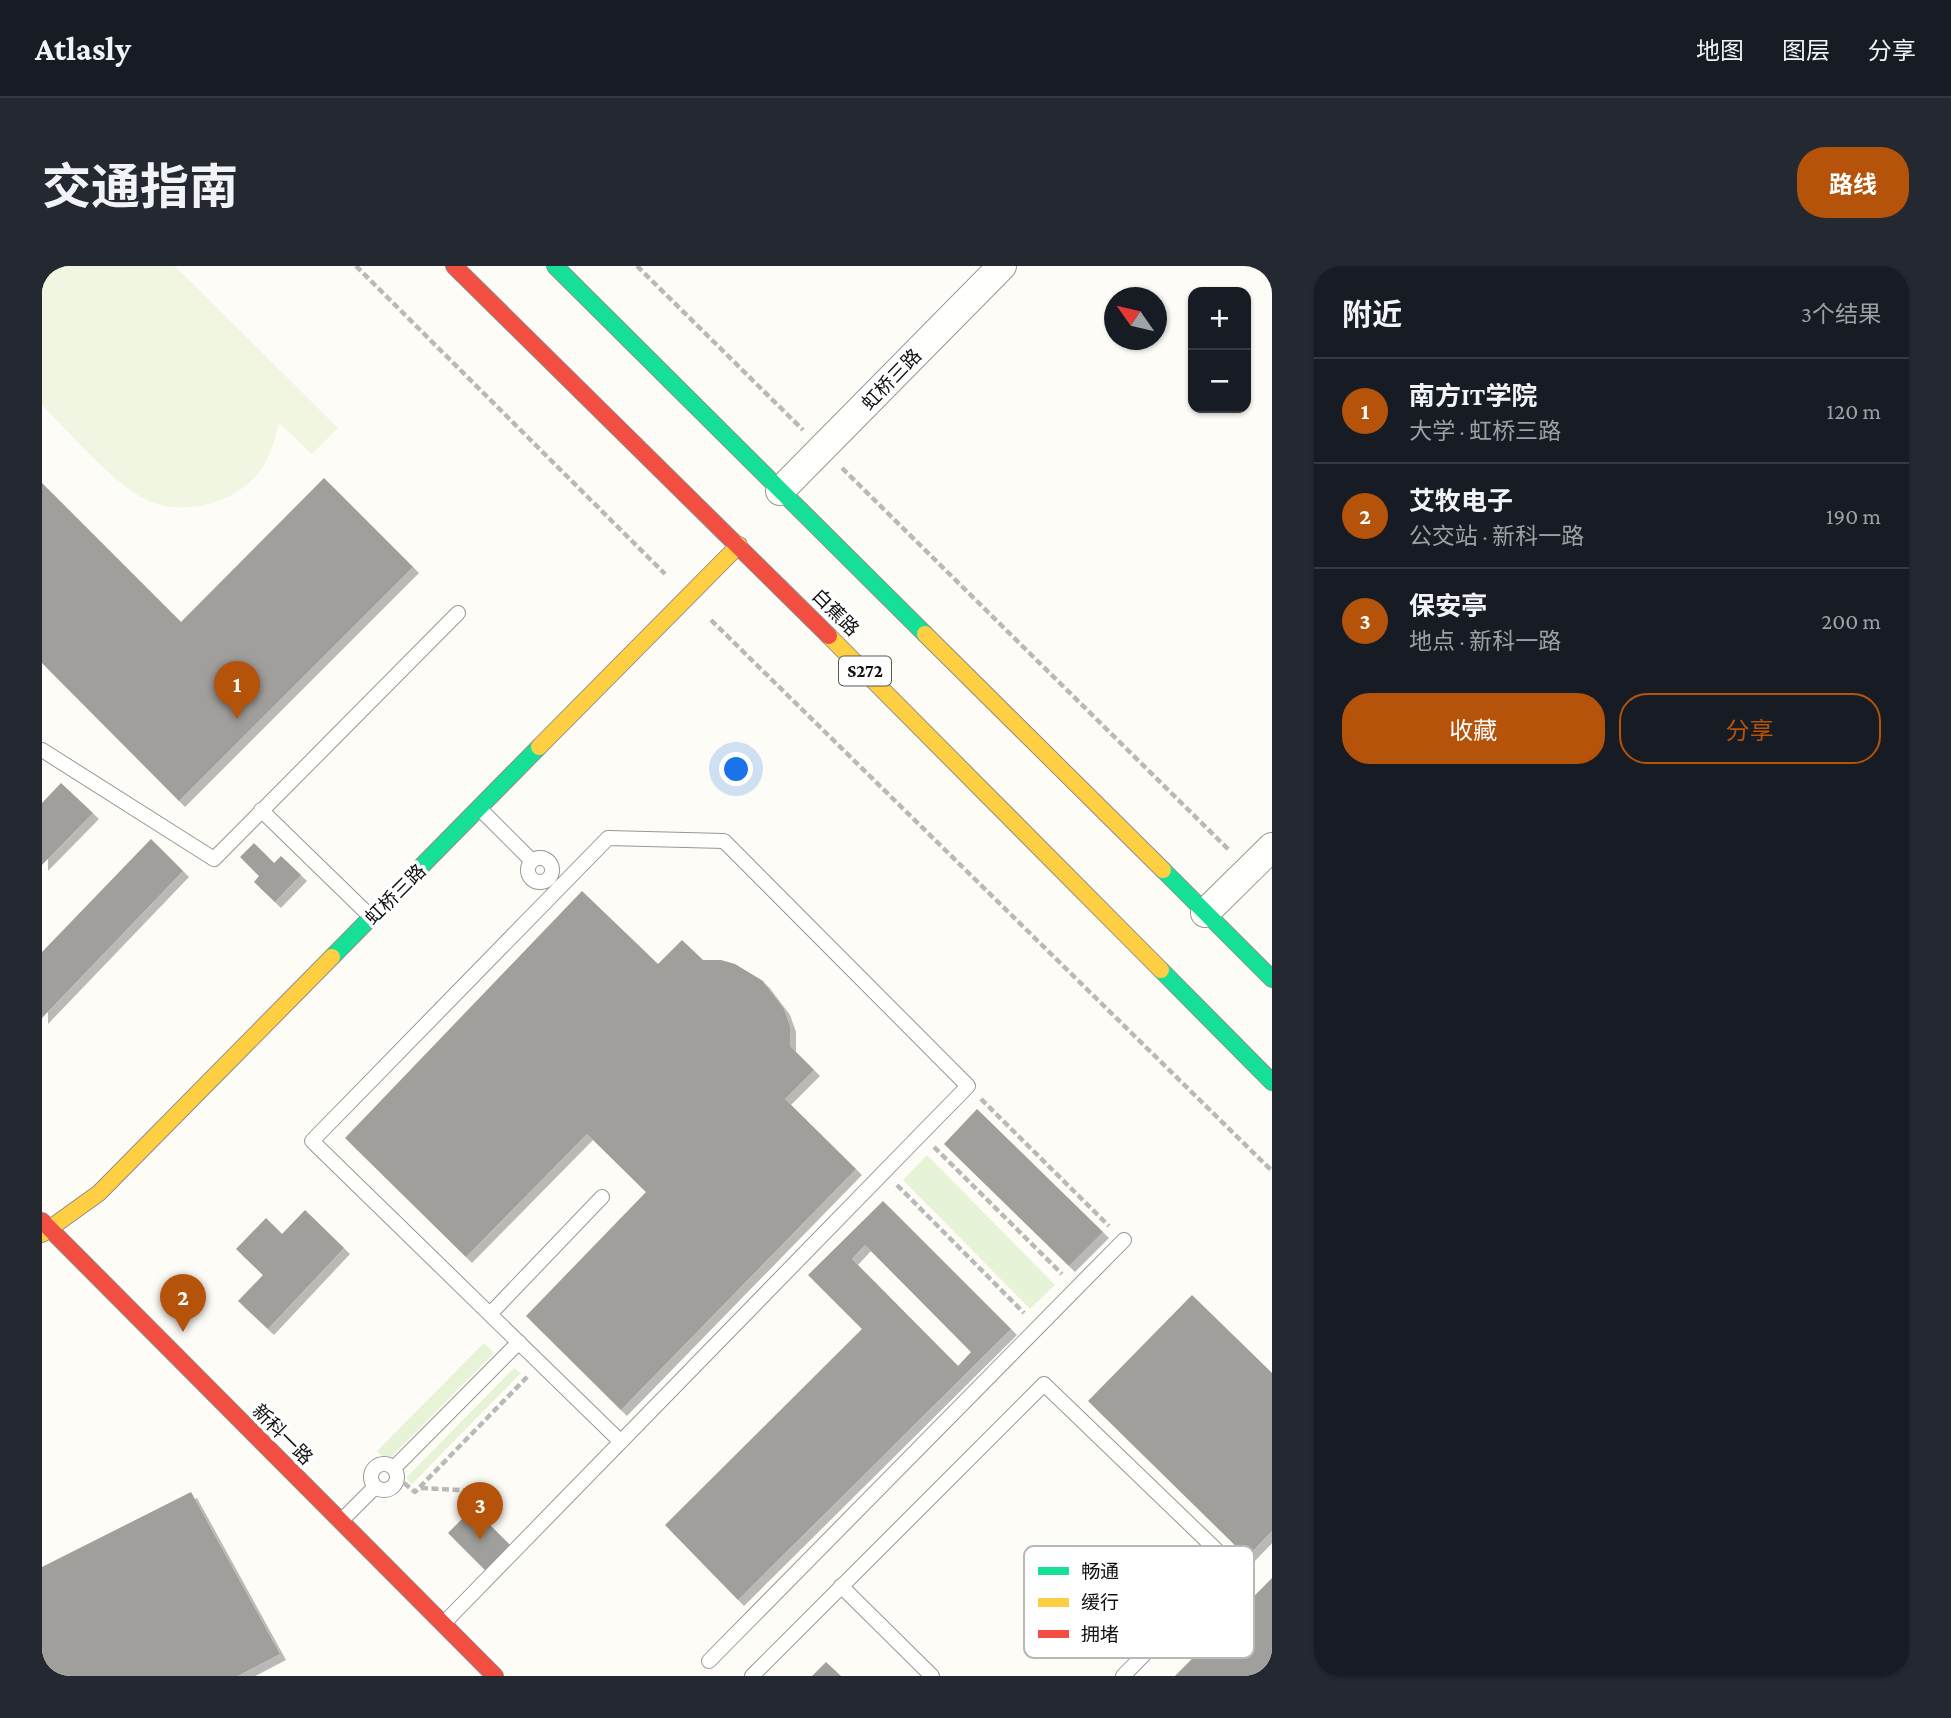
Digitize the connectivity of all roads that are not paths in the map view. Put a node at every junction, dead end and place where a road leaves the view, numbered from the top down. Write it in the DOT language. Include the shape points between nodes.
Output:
graph roads {
  1 [pos="454,266"];
  2 [pos="555,266"];
  3 [pos="1002,266"];
  4 [pos="780,491"];
  5 [pos="739,545"];
  6 [pos="458,612"];
  7 [pos="42,750"];
  8 [pos="479,808"];
  9 [pos="261,810"];
  10 [pos="1272,847"];
  11 [pos="554,883"];
  12 [pos="1205,912"];
  13 [pos="371,917"];
  14 [pos="1272,979"];
  15 [pos="1272,1082"];
  16 [pos="602,1197"];
  17 [pos="44,1228"];
  18 [pos="1124,1240"];
  19 [pos="490,1314"];
  20 [pos="519,1342"];
  21 [pos="621,1442"];
  22 [pos="341,1521"];
  23 [pos="1212,1546"];
  24 [pos="841,1586"];
  25 [pos="443,1624"];
  26 [pos="1141,1658"];
  27 [pos="709,1661"];
  28 [pos="495,1676"];
  29 [pos="752,1676"];
  30 [pos="932,1676"];
  31 [pos="1123,1676"];
  1 -- 5 [label="main road, 白蕉路 / S272"];
  2 -- 4 [label="main road"];
  3 -- 4 [label="street, 虹桥三路"];
  4 -- 12 [label="main road"];
  5 -- 8 [label="main road, 虹桥三路"];
  5 -- 15 [label="main road, 白蕉路 / S272"];
  6 -- 9 [label="lane"];
  7 -- 9 [label="lane" via="214,859"];
  8 -- 11 [label="lane" via="532,861 528,868 532,879"];
  8 -- 13 [label="main road, 虹桥三路"];
  9 -- 13 [label="lane"];
  10 -- 12 [label="street"];
  11 -- 19 [label="lane" via="312,1141"];
  11 -- 21 [label="lane" via="608,838 724,841 968,1086"];
  12 -- 14 [label="main road"];
  13 -- 17 [label="main road, 虹桥三路" via="99,1193"];
  16 -- 19 [label="lane"];
  17 -- 22 [label="main road, 新科一路"];
  18 -- 27 [label="lane"];
  19 -- 20 [label="lane"];
  20 -- 21 [label="lane"];
  20 -- 22 [label="lane" via="394,1468 386,1464 375,1468 373,1488"];
  21 -- 25 [label="lane"];
  22 -- 25 [label="main road, 新科一路"];
  23 -- 24 [label="lane" via="1044,1384"];
  24 -- 29 [label="lane"];
  24 -- 30 [label="lane"];
  25 -- 28 [label="main road, 新科一路"];
  26 -- 31 [label="lane"];
}
